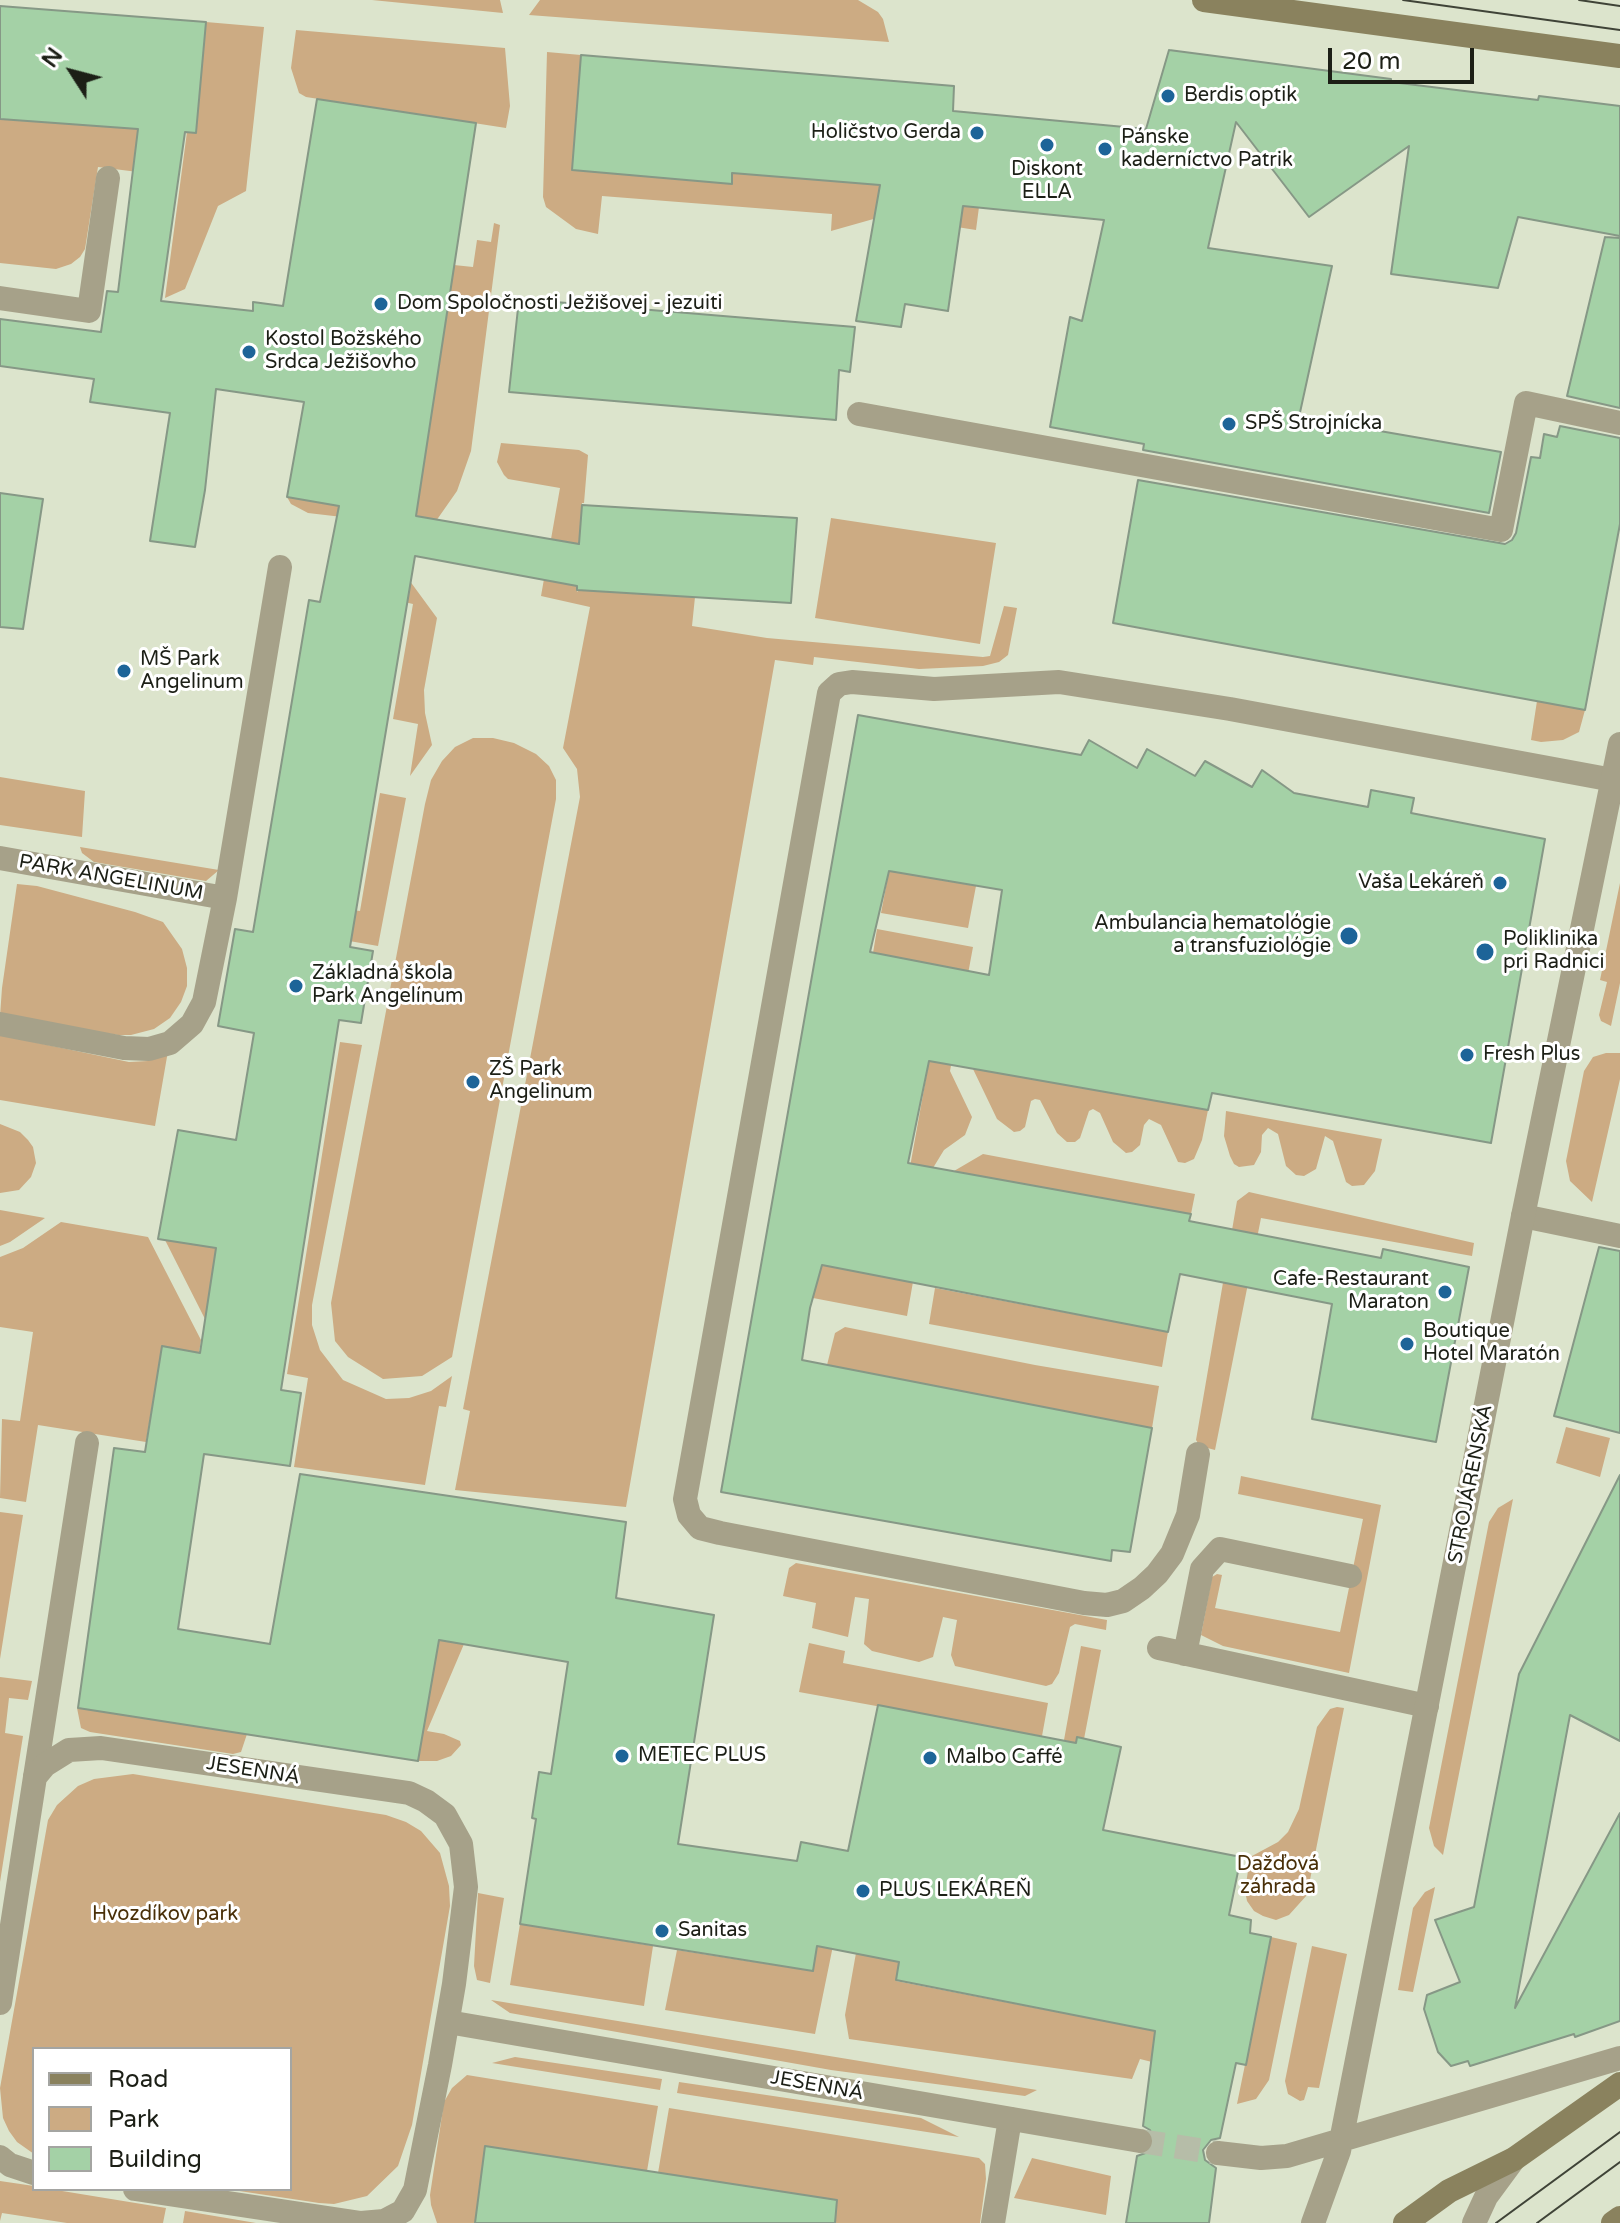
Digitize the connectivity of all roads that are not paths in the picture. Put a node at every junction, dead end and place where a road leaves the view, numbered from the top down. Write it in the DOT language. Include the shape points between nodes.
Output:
graph roads {
  1 [pos="1204,0"];
  2 [pos="1620,56"];
  3 [pos="108,178"];
  4 [pos="0,298"];
  5 [pos="859,414"];
  6 [pos="1620,423"];
  7 [pos="280,567"];
  8 [pos="1620,744"];
  9 [pos="1613,780"];
  10 [pos="0,858"];
  11 [pos="225,898"];
  12 [pos="0,1024"];
  13 [pos="1523,1216"];
  14 [pos="1620,1236"];
  15 [pos="87,1443"];
  16 [pos="1198,1454"];
  17 [pos="1350,1576"];
  18 [pos="1159,1648"];
  19 [pos="1185,1654"];
  20 [pos="1427,1706"];
  21 [pos="35,1777"];
  22 [pos="3,1956"];
  23 [pos="0,2003"];
  24 [pos="448,2022"];
  25 [pos="1620,2058"];
  26 [pos="1620,2084"];
  27 [pos="1010,2119"];
  28 [pos="1140,2141"];
  29 [pos="1341,2141"];
  30 [pos="1218,2153"];
  31 [pos="0,2157"];
  32 [pos="1514,2159"];
  33 [pos="32,2172"];
  34 [pos="148,2191"];
  35 [pos="1620,2218"];
  36 [pos="384,2222"];
  37 [pos="993,2223"];
  38 [pos="1313,2223"];
  39 [pos="1405,2223"];
  40 [pos="1474,2223"];
  41 [pos="1613,2223"];
  1 -- 2 [label="street"];
  3 -- 4 [label="street" via="89,311"];
  5 -- 6 [label="street" via="1501,530 1526,403"];
  7 -- 11 [label="street"];
  8 -- 9 [label="street, STROJÁRENSKÁ"];
  9 -- 13 [label="street, STROJÁRENSKÁ"];
  9 -- 16 [label="street" via="1059,682 934,689 852,682 829,693 685,1499 689,1515 700,1528 720,1533 1107,1605 1142,1588 1172,1554 1188,1515"];
  10 -- 11 [label="street, PARK ANGELINUM"];
  11 -- 12 [label="street, PARK ANGELINUM" via="204,1002 192,1024 170,1043 124,1048"];
  13 -- 14 [label="street"];
  13 -- 20 [label="street, STROJÁRENSKÁ"];
  15 -- 21 [label="street"];
  17 -- 19 [label="street" via="1220,1549 1202,1569"];
  18 -- 19 [label="street"];
  19 -- 20 [label="street"];
  20 -- 29 [label="street, STROJÁRENSKÁ"];
  21 -- 22 [label="street"];
  21 -- 24 [label="street, JESENNÁ" via="58,1755 90,1747 409,1793 426,1801 455,1830 465,1863"];
  22 -- 23 [label="street"];
  24 -- 27 [label="street, JESENNÁ"];
  24 -- 36 [label="street, JESENNÁ" via="415,2190 403,2211"];
  25 -- 29 [label="street"];
  26 -- 32 [label="street"];
  27 -- 28 [label="street, JESENNÁ"];
  27 -- 37 [label="street"];
  29 -- 30 [label="street" via="1287,2156"];
  29 -- 38 [label="street, STROJÁRENSKÁ"];
  31 -- 33 [label="street"];
  32 -- 39 [label="street" via="1449,2191"];
  32 -- 40 [label="street"];
  34 -- 36 [label="street, JESENNÁ" via="345,2221"];
  35 -- 41 [label="street"];
}
